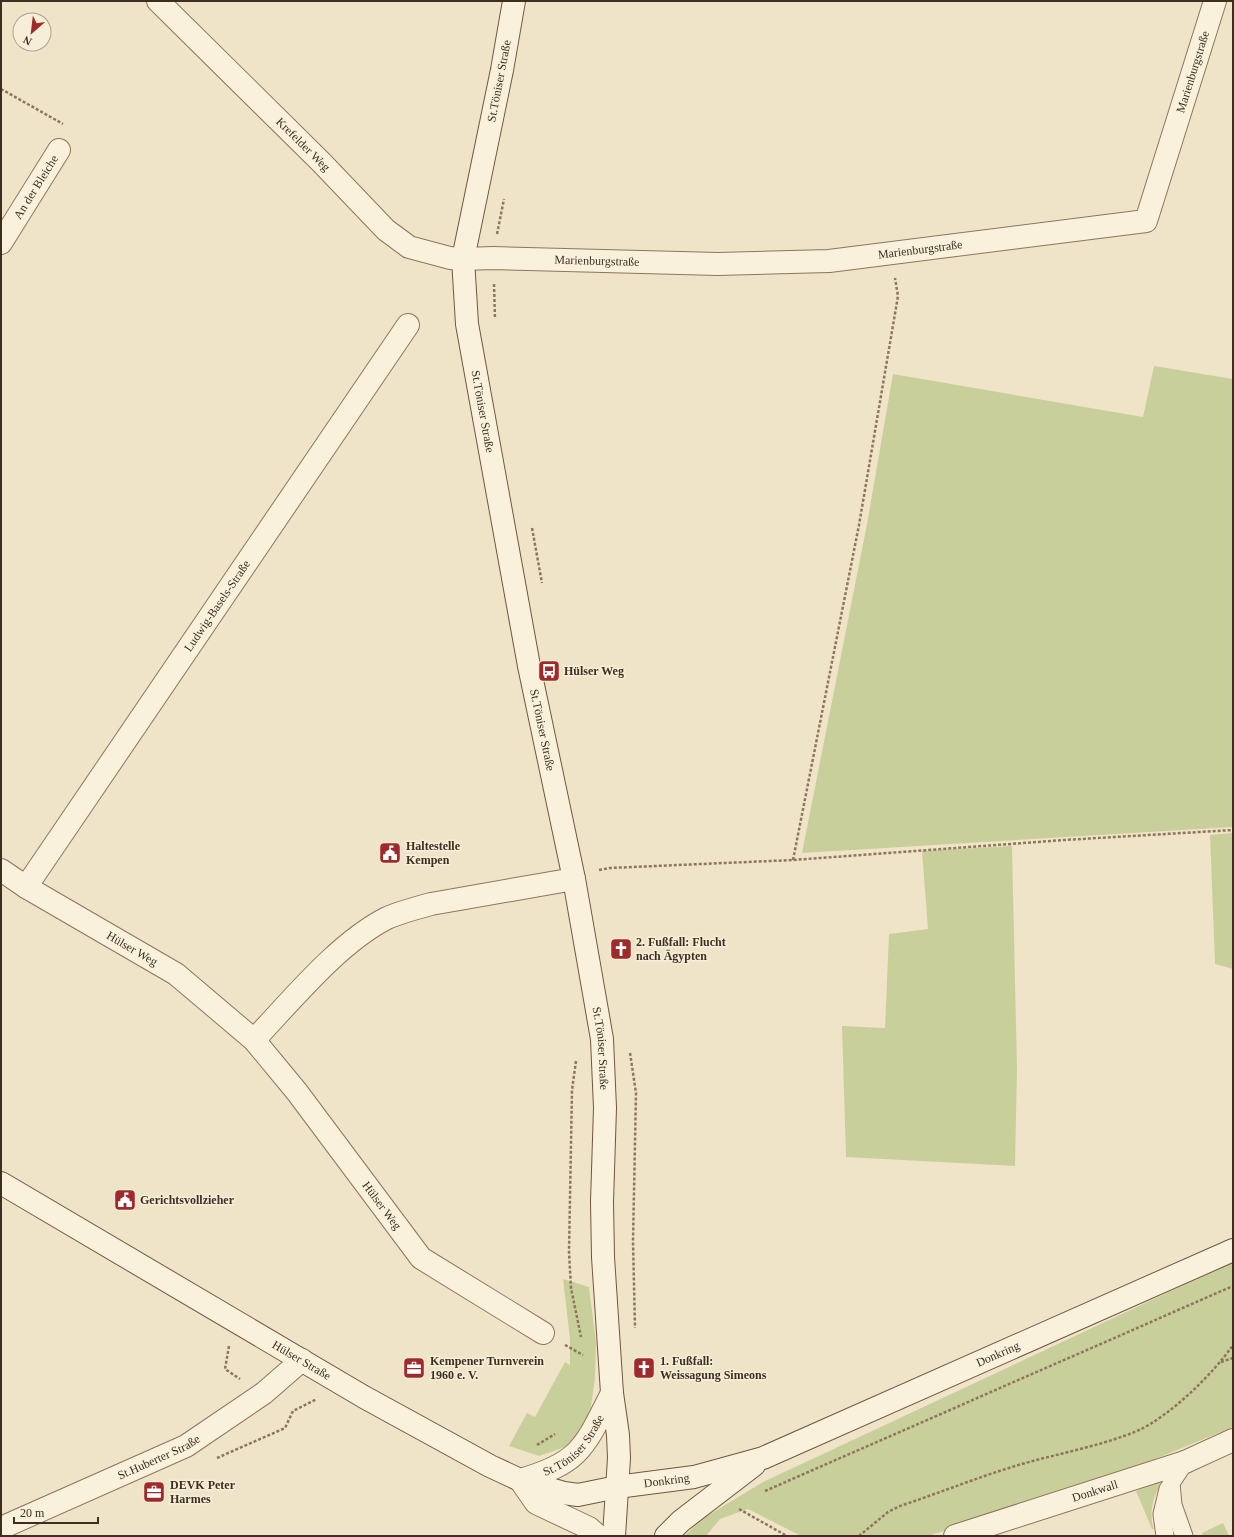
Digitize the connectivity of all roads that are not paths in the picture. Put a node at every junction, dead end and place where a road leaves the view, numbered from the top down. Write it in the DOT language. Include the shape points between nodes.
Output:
graph roads {
  1 [pos="158,1"];
  2 [pos="514,1"];
  3 [pos="1215,1"];
  4 [pos="59,150"];
  5 [pos="1,244"];
  6 [pos="463,259"];
  7 [pos="408,325"];
  8 [pos="1,870"];
  9 [pos="574,879"];
  10 [pos="26,887"];
  11 [pos="254,1040"];
  12 [pos="1,1183"];
  13 [pos="1233,1250"];
  14 [pos="543,1333"];
  15 [pos="302,1360"];
  16 [pos="612,1393"];
  17 [pos="1233,1440"];
  18 [pos="763,1458"];
  19 [pos="1185,1462"];
  20 [pos="520,1480"];
  21 [pos="1171,1483"];
  22 [pos="617,1487"];
  23 [pos="1,1528"];
  24 [pos="598,1536"];
  25 [pos="614,1536"];
  26 [pos="666,1536"];
  27 [pos="955,1536"];
  28 [pos="1165,1536"];
  29 [pos="1184,1536"];
  1 -- 6 [label="street, Krefelder Weg" via="322,162 386,230 409,247"];
  2 -- 6 [label="street, St.Töniser Straße"];
  3 -- 6 [label="street, Marienburgstraße" via="1146,221 829,261 718,264"];
  4 -- 5 [label="street, An der Bleiche"];
  6 -- 9 [label="street, St.Töniser Straße" via="467,324 489,454 542,734"];
  7 -- 10 [label="street, Ludwig-Basels-Straße"];
  8 -- 10 [label="street, Hülser Weg"];
  9 -- 11 [label="street" via="431,904 387,919 342,950"];
  9 -- 16 [label="street, St.Töniser Straße" via="597,1004 604,1064 602,1249"];
  10 -- 11 [label="street, Hülser Weg" via="176,974"];
  11 -- 14 [label="street, Hülser Weg" via="297,1092 421,1258"];
  12 -- 15 [label="street, Hülser Straße"];
  13 -- 18 [label="street, Donkring"];
  15 -- 20 [label="street, Hülser Straße" via="437,1438"];
  15 -- 23 [label="street, St.Huberter Straße" via="264,1393 186,1446"];
  16 -- 20 [label="street, St.Töniser Straße" via="587,1442 570,1460 545,1473"];
  16 -- 22 [label="street, St.Töniser Straße" via="618,1435"];
  17 -- 19 [label="street, Donkwall"];
  18 -- 22 [label="street, Donkring" via="694,1477"];
  18 -- 26 [label="street, Donkring" via="681,1521"];
  19 -- 21 [label="lane"];
  19 -- 27 [label="street, Donkwall"];
  20 -- 22 [label="street, Hülser Straße" via="578,1495"];
  20 -- 24 [label="street" via="536,1503 589,1528"];
  21 -- 28 [label="lane" via="1162,1514"];
  21 -- 29 [label="lane" via="1173,1505"];
  22 -- 25 [label="street"];
}
